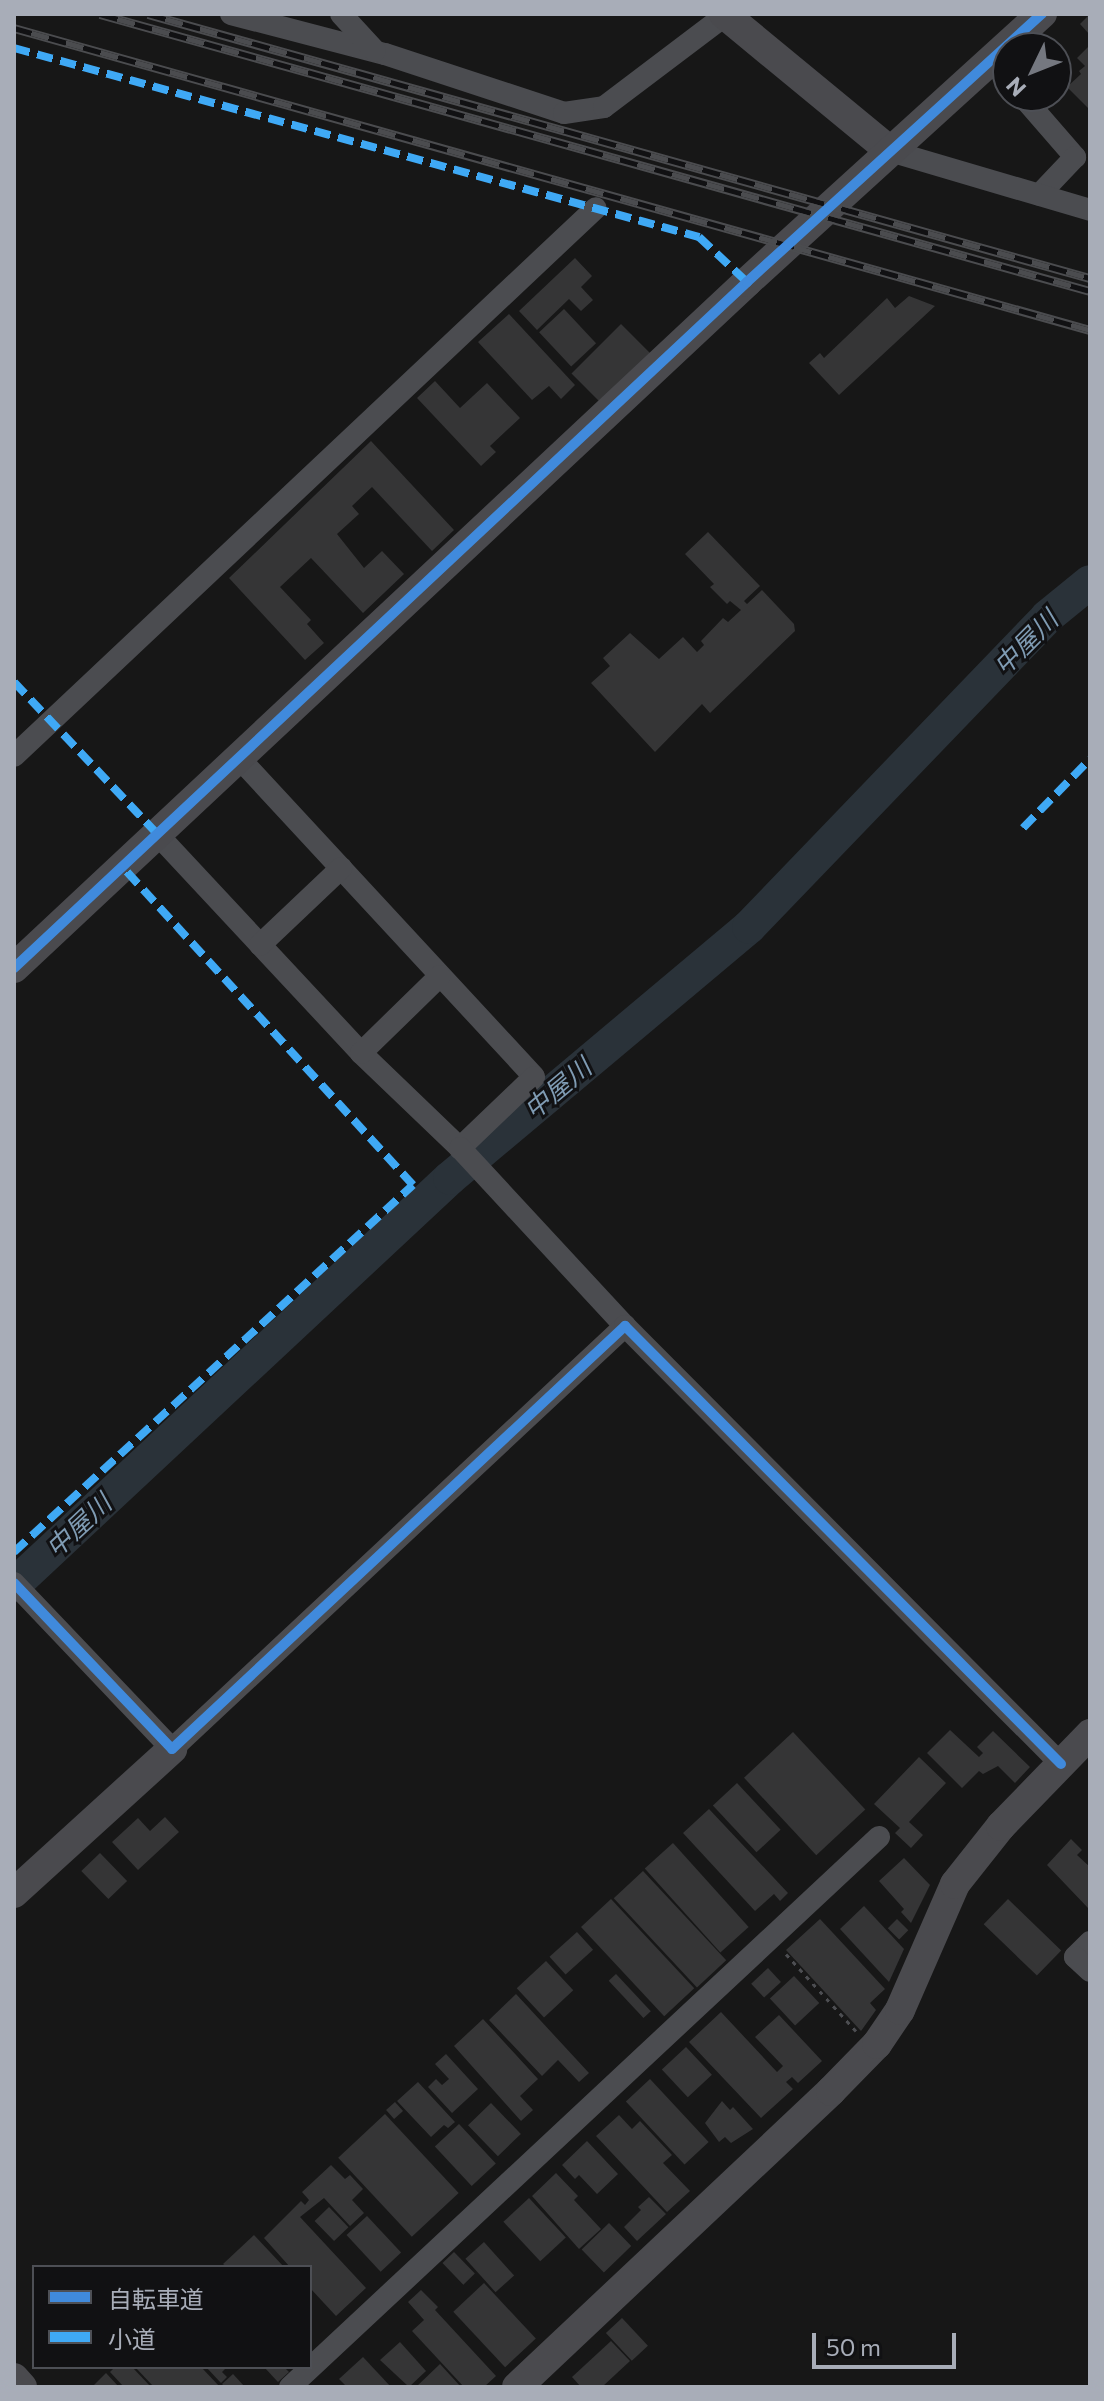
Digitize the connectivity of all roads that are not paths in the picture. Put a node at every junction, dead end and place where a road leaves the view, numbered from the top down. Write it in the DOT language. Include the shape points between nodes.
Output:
graph roads {
  1 [pos="231,14"];
  2 [pos="341,14"];
  3 [pos="725,14"];
  4 [pos="1042,14"];
  5 [pos="1028,32"];
  6 [pos="375,51"];
  7 [pos="992,76"];
  8 [pos="1036,112"];
  9 [pos="890,151"];
  10 [pos="1039,195"];
  11 [pos="596,208"];
  12 [pos="1090,210"];
  13 [pos="14,756"];
  14 [pos="239,758"];
  15 [pos="157,834"];
  16 [pos="341,868"];
  17 [pos="260,945"];
  18 [pos="14,968"];
  19 [pos="440,976"];
  20 [pos="361,1053"];
  21 [pos="468,1156"];
  22 [pos="625,1326"];
  23 [pos="21,1591"];
  24 [pos="1090,1734"];
  25 [pos="172,1749"];
  26 [pos="1061,1764"];
  27 [pos="879,1837"];
  28 [pos="14,1893"];
  29 [pos="1090,1942"];
  30 [pos="1090,1971"];
  31 [pos="312,2366"];
  32 [pos="309,2369"];
  33 [pos="14,2378"];
  34 [pos="22,2387"];
  35 [pos="290,2387"];
  36 [pos="517,2387"];
  1 -- 6 [label="street"];
  2 -- 6 [label="street"];
  3 -- 6 [label="street" via="604,107 564,113"];
  3 -- 9 [label="street"];
  4 -- 5 [label="street"];
  7 -- 9 [label="street"];
  8 -- 10 [label="street" via="1075,157"];
  9 -- 10 [label="street"];
  9 -- 14 [label="street"];
  10 -- 12 [label="street"];
  11 -- 13 [label="street"];
  14 -- 15 [label="street"];
  14 -- 16 [label="street"];
  15 -- 17 [label="street"];
  15 -- 18 [label="street"];
  16 -- 17 [label="street"];
  16 -- 19 [label="street"];
  17 -- 20 [label="street"];
  19 -- 20 [label="street"];
  19 -- 21 [label="street" via="534,1077"];
  20 -- 21 [label="street"];
  21 -- 22 [label="street"];
  22 -- 25 [label="street"];
  22 -- 26 [label="street"];
  23 -- 25 [label="street"];
  24 -- 26 [label="street"];
  25 -- 28 [label="street"];
  26 -- 36 [label="street" via="955,1884 900,2010 872,2048"];
  27 -- 31 [label="street"];
  29 -- 30 [label="street" via="1075,1957"];
  32 -- 35 [label="street"];
  33 -- 34 [label="street"];
}
